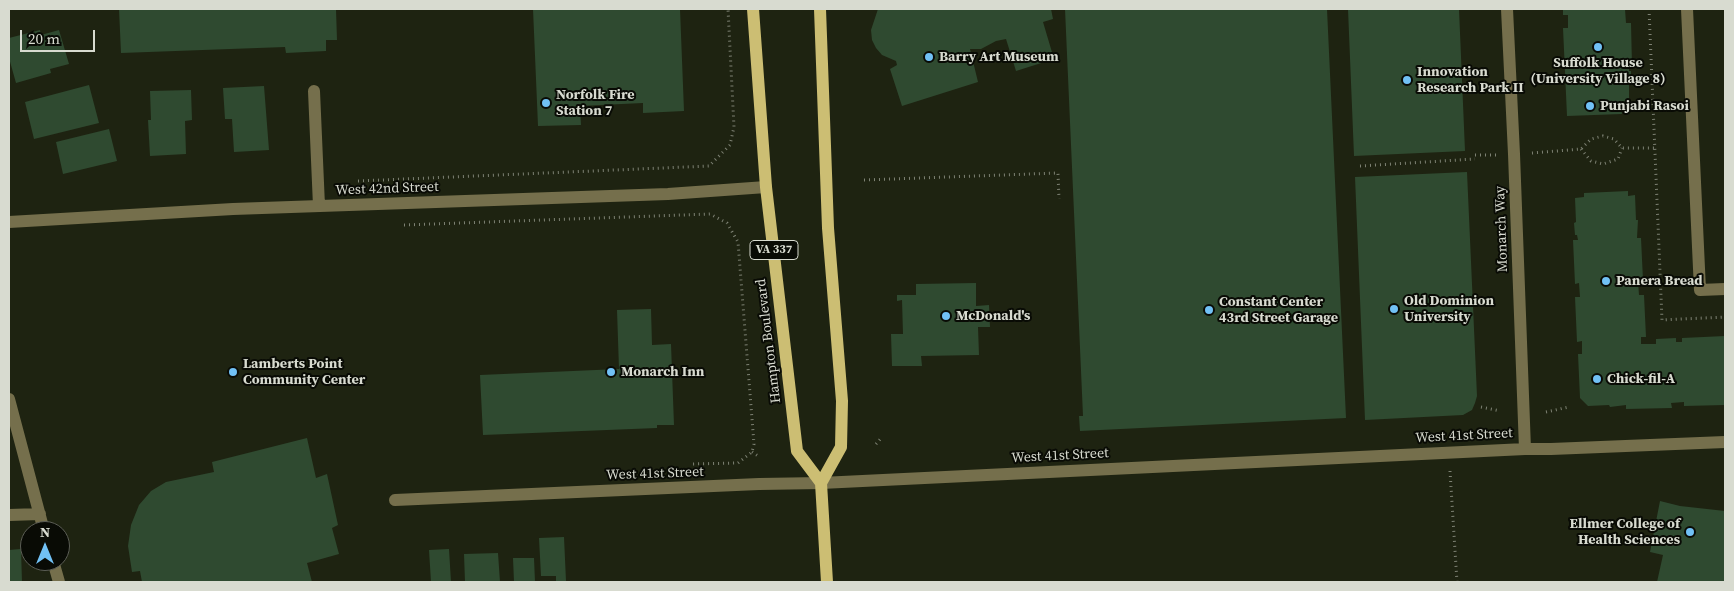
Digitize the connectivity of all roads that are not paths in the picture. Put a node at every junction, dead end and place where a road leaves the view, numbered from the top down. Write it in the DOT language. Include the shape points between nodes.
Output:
graph roads {
  1 [pos="753,9"];
  2 [pos="820,9"];
  3 [pos="1507,9"];
  4 [pos="1686,9"];
  5 [pos="314,91"];
  6 [pos="766,187"];
  7 [pos="319,206"];
  8 [pos="9,222"];
  9 [pos="1725,289"];
  10 [pos="9,399"];
  11 [pos="1725,442"];
  12 [pos="1525,449"];
  13 [pos="822,483"];
  14 [pos="396,500"];
  15 [pos="40,514"];
  16 [pos="9,516"];
  17 [pos="42,521"];
  18 [pos="827,582"];
  1 -- 6 [label="main road, Hampton Boulevard / VA 337"];
  2 -- 13 [label="main road" via="828,228 842,401 842,446"];
  3 -- 12 [label="street, Monarch Way"];
  4 -- 9 [label="street" via="1700,290"];
  5 -- 7 [label="street"];
  6 -- 7 [label="street, West 42nd Street" via="668,194"];
  6 -- 13 [label="main road, Hampton Boulevard / VA 337" via="798,451"];
  7 -- 8 [label="street, West 42nd Street"];
  10 -- 15 [label="street"];
  11 -- 12 [label="street, West 41st Street"];
  12 -- 13 [label="street, West 41st Street"];
  13 -- 14 [label="street, West 41st Street"];
  13 -- 18 [label="main road"];
  15 -- 16 [label="street"];
  15 -- 17 [label="street"];
}
